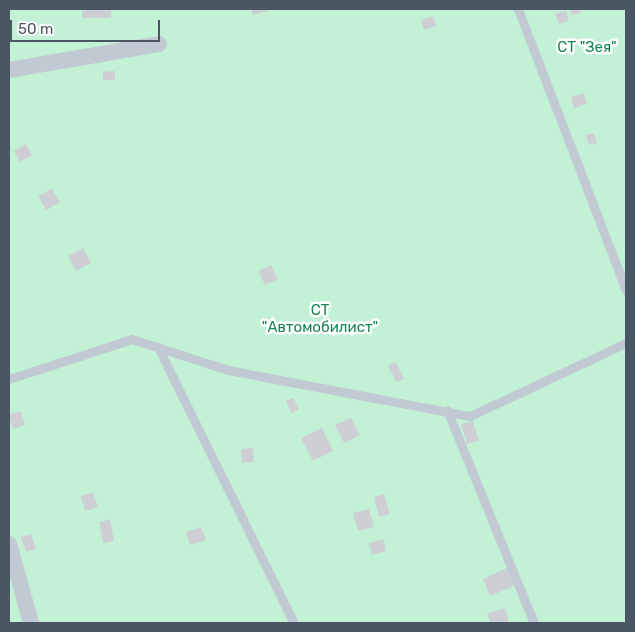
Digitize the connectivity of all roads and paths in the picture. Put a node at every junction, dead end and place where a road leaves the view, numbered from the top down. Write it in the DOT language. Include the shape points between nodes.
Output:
graph roads {
  1 [pos="518,9"];
  2 [pos="159,44"];
  3 [pos="9,70"];
  4 [pos="626,291"];
  5 [pos="626,343"];
  6 [pos="158,347"];
  7 [pos="9,379"];
  8 [pos="447,410"];
  9 [pos="9,544"];
  10 [pos="31,623"];
  11 [pos="294,623"];
  12 [pos="534,623"];
  1 -- 4 [label="lane"];
  2 -- 3 [label="street"];
  5 -- 8 [label="lane" via="470,416"];
  6 -- 7 [label="lane" via="132,339"];
  6 -- 8 [label="lane" via="228,370"];
  6 -- 11 [label="lane"];
  8 -- 12 [label="lane"];
  9 -- 10 [label="street"];
}
